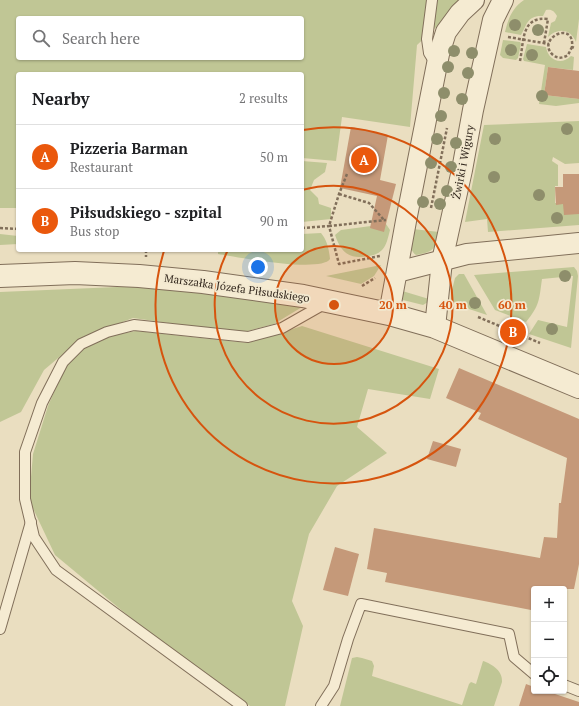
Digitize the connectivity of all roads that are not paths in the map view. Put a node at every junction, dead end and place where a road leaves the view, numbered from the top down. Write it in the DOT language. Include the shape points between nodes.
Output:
graph roads {
  1 [pos="432,0"];
  2 [pos="474,0"];
  3 [pos="503,0"];
  4 [pos="436,64"];
  5 [pos="579,243"];
  6 [pos="442,261"];
  7 [pos="392,267"];
  8 [pos="0,276"];
  9 [pos="330,301"];
  10 [pos="389,314"];
  11 [pos="435,327"];
  12 [pos="579,387"];
  13 [pos="30,522"];
  14 [pos="0,629"];
  15 [pos="531,672"];
  16 [pos="567,686"];
  17 [pos="579,691"];
  18 [pos="242,706"];
  19 [pos="322,706"];
  1 -- 4 [label="lane" via="428,39 429,53"];
  2 -- 4 [label="street" via="446,32"];
  3 -- 6 [label="street, Żwirki i Wigury" via="491,27"];
  4 -- 7 [label="street" via="406,221"];
  5 -- 6 [label="street" via="478,252"];
  6 -- 7 [label="street"];
  6 -- 11 [label="street, Żwirki i Wigury"];
  7 -- 10 [label="street"];
  8 -- 9 [label="street, Marszałka Józefa Piłsudskiego" via="75,273 139,276 266,290"];
  9 -- 10 [label="street, Marszałka Józefa Piłsudskiego"];
  9 -- 13 [label="lane" via="282,328 248,337 134,326 107,332 81,344 62,362 42,403 25,452 25,499"];
  10 -- 11 [label="street, Marszałka Józefa Piłsudskiego"];
  11 -- 12 [label="street, Marszałka Józefa Piłsudskiego"];
  13 -- 14 [label="lane"];
  13 -- 18 [label="lane" via="34,537 56,570"];
  15 -- 19 [label="lane" via="514,658 509,634 361,604 334,686"];
  16 -- 17 [label="lane"];
}
